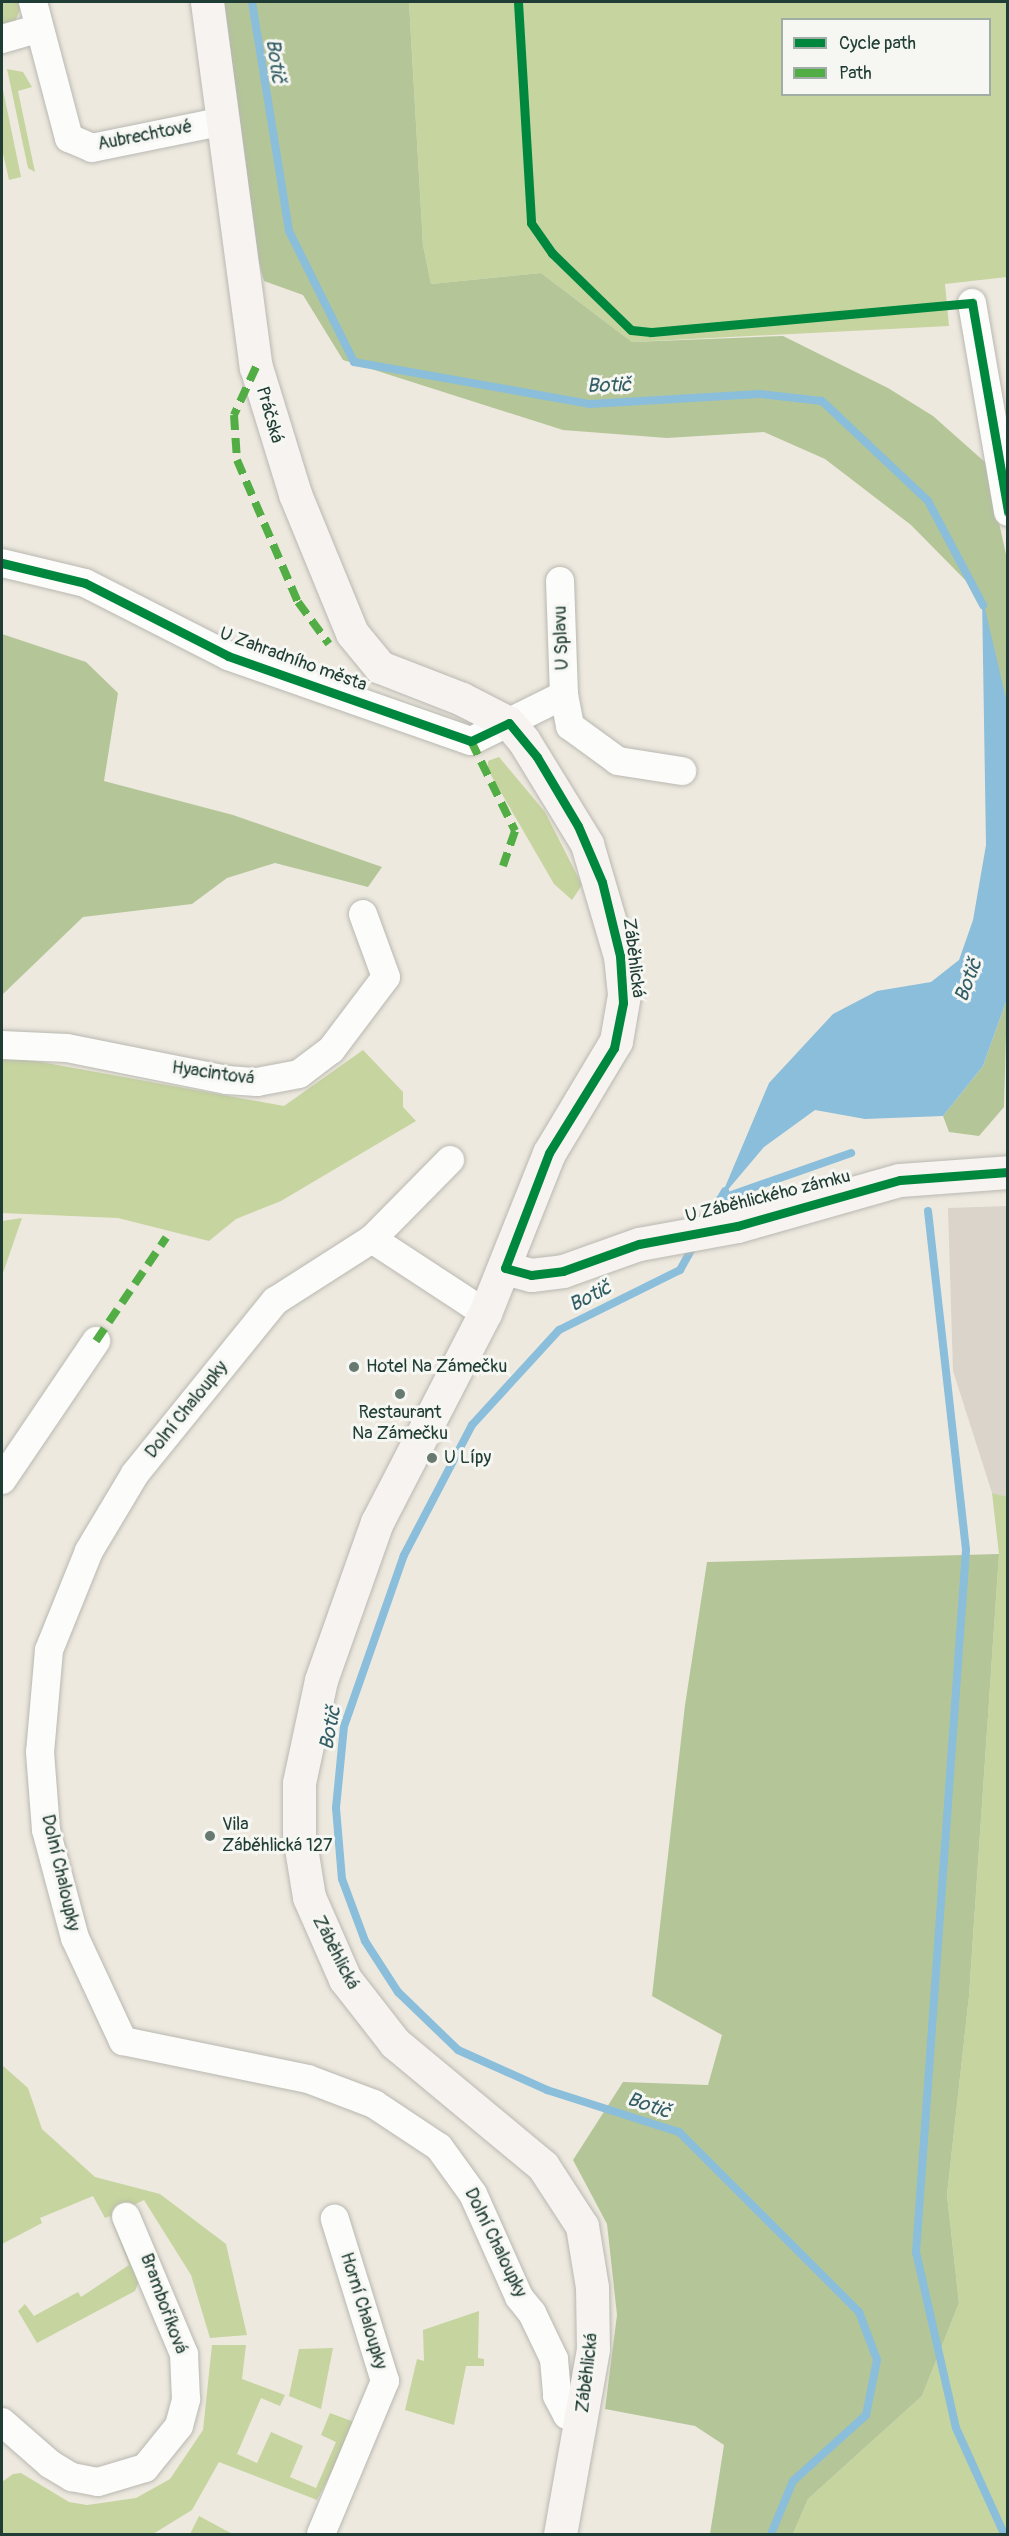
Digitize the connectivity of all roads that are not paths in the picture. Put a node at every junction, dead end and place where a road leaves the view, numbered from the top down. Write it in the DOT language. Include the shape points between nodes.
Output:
graph roads {
  1 [pos="33,2"];
  2 [pos="207,2"];
  3 [pos="38,29"];
  4 [pos="2,39"];
  5 [pos="220,122"];
  6 [pos="972,303"];
  7 [pos="1008,512"];
  8 [pos="2,562"];
  9 [pos="560,581"];
  10 [pos="564,695"];
  11 [pos="509,723"];
  12 [pos="682,771"];
  13 [pos="363,914"];
  14 [pos="2,1045"];
  15 [pos="450,1160"];
  16 [pos="1006,1168"];
  17 [pos="372,1239"];
  18 [pos="505,1268"];
  19 [pos="485,1313"];
  20 [pos="96,1341"];
  21 [pos="2,1480"];
  22 [pos="126,2217"];
  23 [pos="335,2219"];
  24 [pos="582,2418"];
  25 [pos="2,2422"];
  26 [pos="321,2535"];
  27 [pos="560,2535"];
  1 -- 3 [label="street, Aubrechtové"];
  2 -- 5 [label="street, Práčská"];
  3 -- 4 [label="street"];
  3 -- 5 [label="street, Aubrechtové" via="69,138 92,148"];
  5 -- 11 [label="street, Práčská" via="261,390 295,494 352,633 380,667"];
  6 -- 7 [label="street"];
  8 -- 11 [label="street, U Zahradního města" via="84,583 228,656 471,741"];
  9 -- 10 [label="street, U Splavu"];
  10 -- 11 [label="street, U Splavu"];
  10 -- 12 [label="street, U Splavu" via="570,726 618,761"];
  11 -- 18 [label="street, Záběhlická" via="555,786 596,865 614,926 624,995 614,1048 549,1153"];
  13 -- 14 [label="street, Hyacintová" via="386,977 331,1050 299,1074 257,1082 227,1080 67,1048"];
  15 -- 17 [label="street, Dolní Chaloupky"];
  16 -- 18 [label="street, U Záběhlického zámku" via="900,1180 736,1226 639,1244 563,1271 531,1275"];
  17 -- 19 [label="street"];
  17 -- 24 [label="street, Dolní Chaloupky" via="274,1301 135,1474 89,1551 49,1650 40,1752 46,1830 75,1938 123,2041 308,2079 374,2104 439,2147 473,2194 519,2297 532,2313 554,2359 557,2396 567,2415"];
  18 -- 19 [label="street, Záběhlická"];
  19 -- 24 [label="street, Záběhlická" via="377,1522 349,1594 306,1738 299,1836 315,1916 359,1999 395,2043 543,2166 577,2212 586,2242 594,2310"];
  20 -- 21 [label="street"];
  22 -- 25 [label="street, Bramboříková" via="184,2354 186,2399 179,2426 145,2468 98,2482 72,2477 50,2464"];
  23 -- 26 [label="street, Horní Chaloupky" via="385,2381"];
  24 -- 27 [label="street, Záběhlická"];
}
